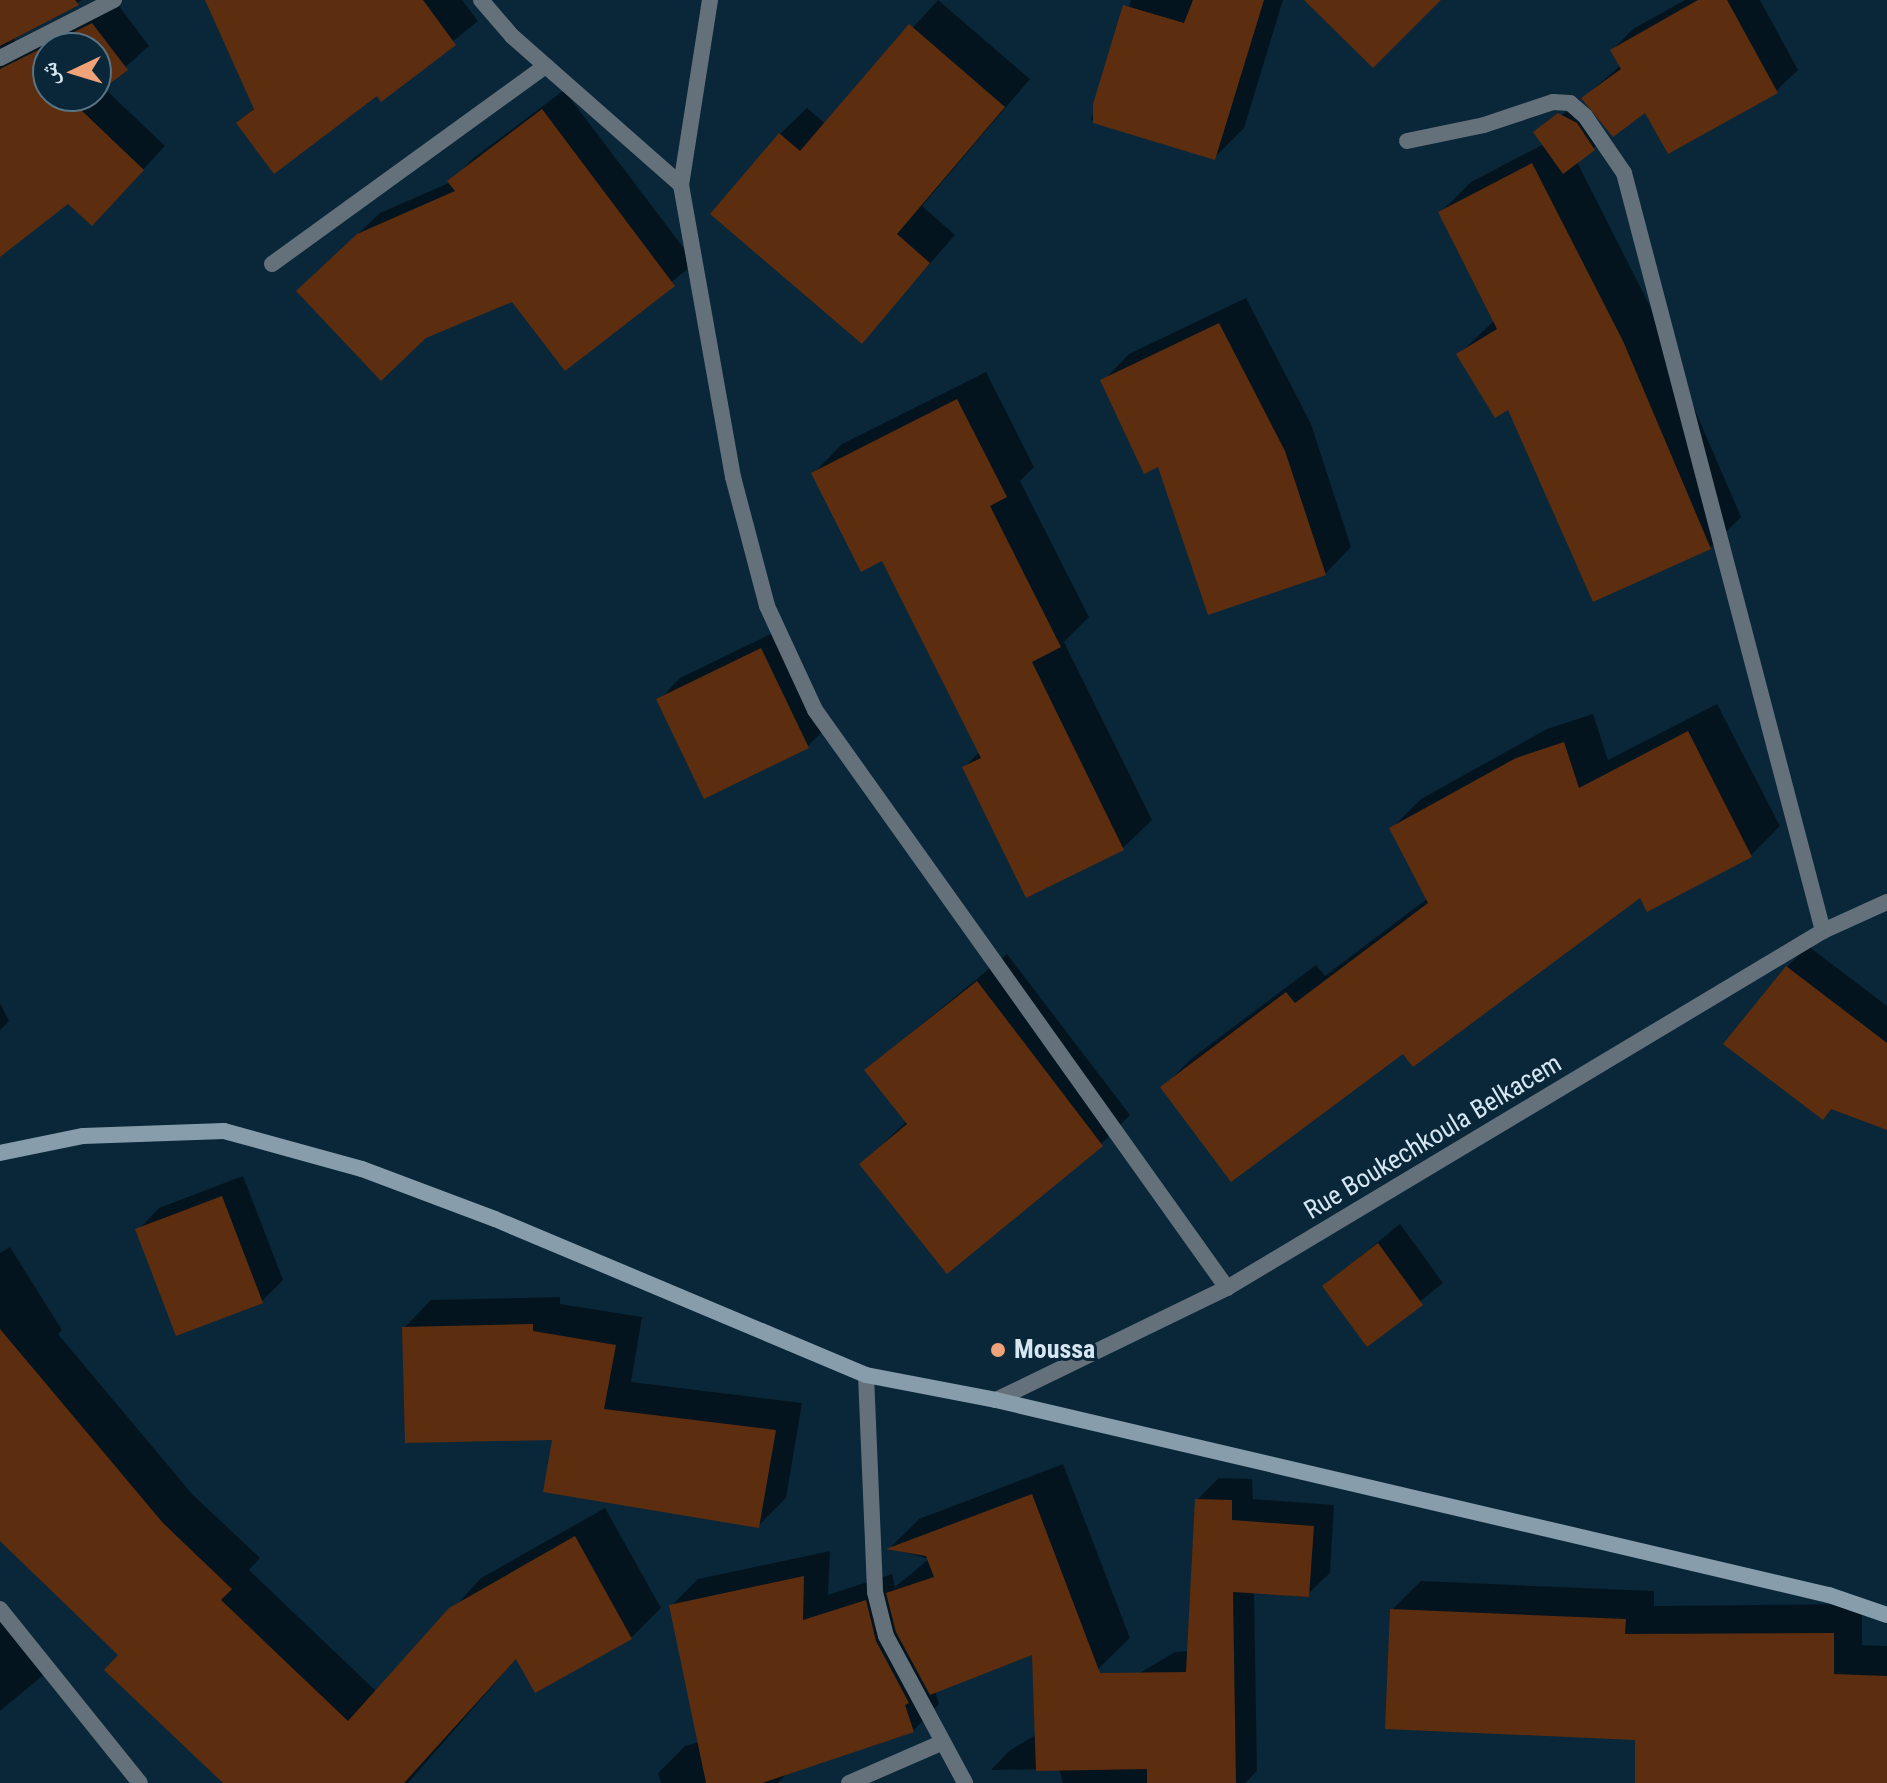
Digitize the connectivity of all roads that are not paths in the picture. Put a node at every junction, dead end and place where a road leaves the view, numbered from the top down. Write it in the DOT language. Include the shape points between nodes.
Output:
graph roads {
  1 [pos="114,0"];
  2 [pos="481,0"];
  3 [pos="710,0"];
  4 [pos="0,58"];
  5 [pos="546,66"];
  6 [pos="1407,141"];
  7 [pos="681,185"];
  8 [pos="272,264"];
  9 [pos="1887,902"];
  10 [pos="1823,931"];
  11 [pos="0,1153"];
  12 [pos="1227,1288"];
  13 [pos="866,1375"];
  14 [pos="996,1400"];
  15 [pos="0,1609"];
  16 [pos="1887,1615"];
  17 [pos="941,1743"];
  18 [pos="140,1783"];
  19 [pos="849,1783"];
  20 [pos="965,1783"];
  1 -- 4 [label="street"];
  2 -- 5 [label="street"];
  3 -- 7 [label="street"];
  5 -- 7 [label="street"];
  5 -- 8 [label="street"];
  6 -- 10 [label="street" via="1484,125 1553,102 1570,103 1624,173"];
  7 -- 12 [label="street" via="733,477 767,606 815,710"];
  9 -- 10 [label="street, Rue Boukechkoula Belkacem"];
  10 -- 12 [label="street, Rue Boukechkoula Belkacem"];
  11 -- 13 [label="main road" via="83,1136 224,1131 362,1169 495,1219"];
  12 -- 14 [label="street, Rue Boukechkoula Belkacem"];
  13 -- 14 [label="main road"];
  13 -- 17 [label="street" via="875,1592 886,1636"];
  14 -- 16 [label="main road" via="1829,1595"];
  15 -- 18 [label="street"];
  17 -- 19 [label="street"];
  17 -- 20 [label="street"];
}
